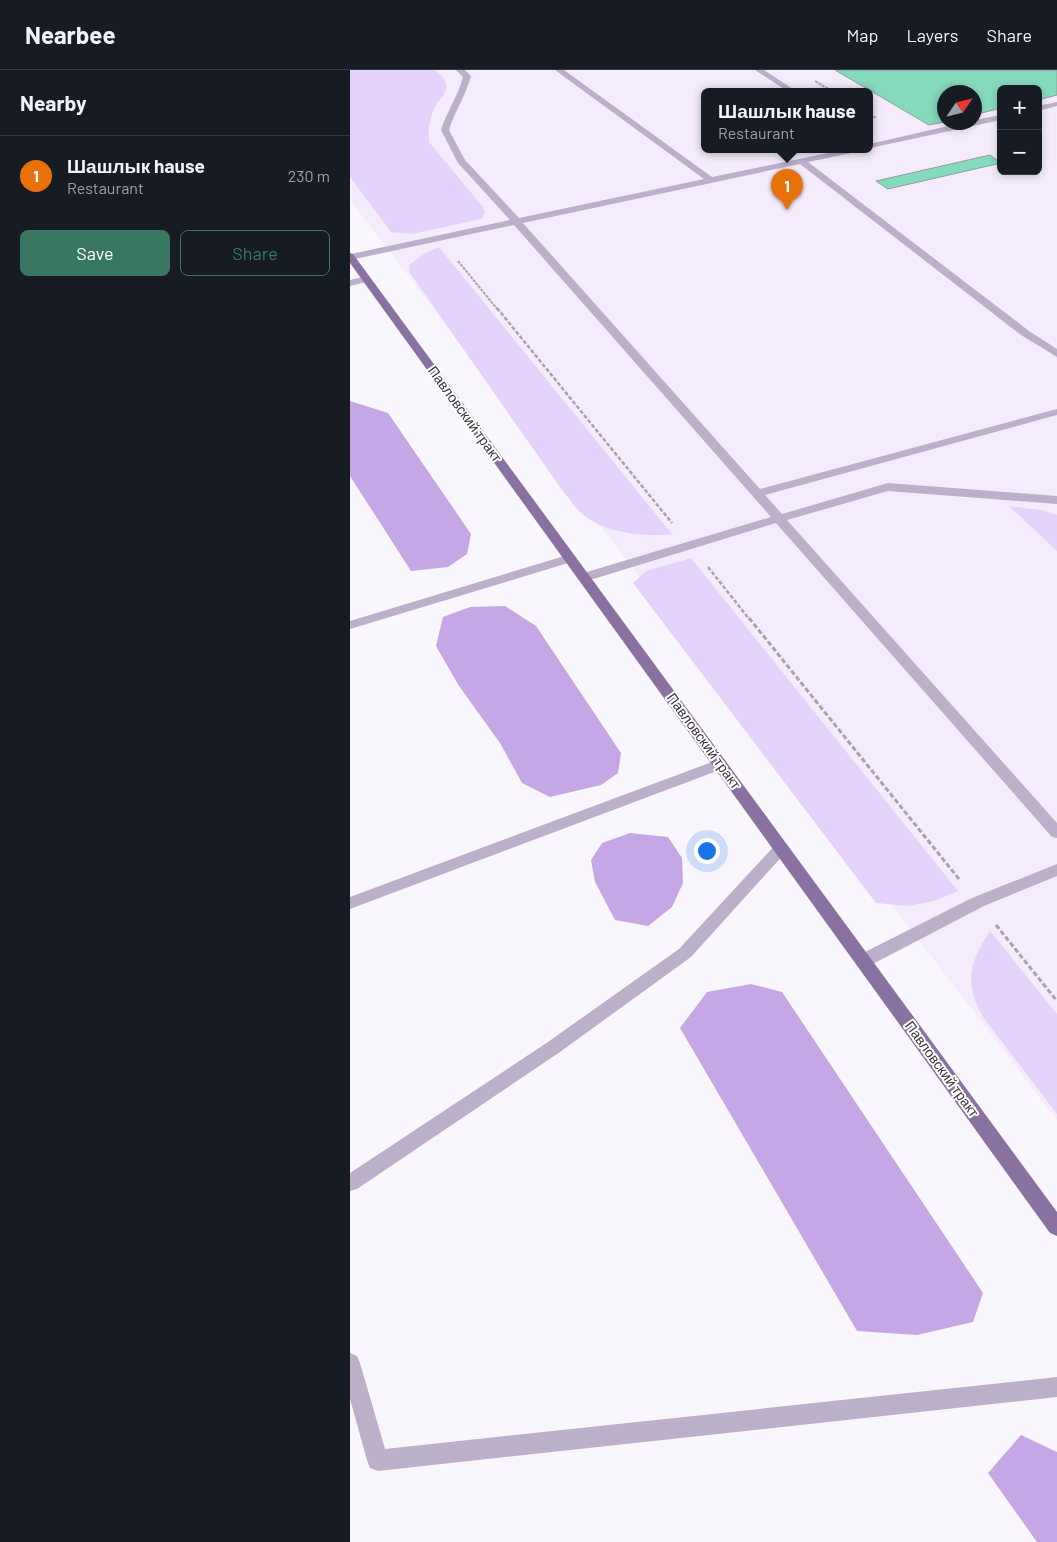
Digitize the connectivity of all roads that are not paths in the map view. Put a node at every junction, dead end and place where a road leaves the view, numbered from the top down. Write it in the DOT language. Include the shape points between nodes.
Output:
graph roads {
  1 [pos="460,70"];
  2 [pos="559,70"];
  3 [pos="759,70"];
  4 [pos="787,88"];
  5 [pos="1057,104"];
  6 [pos="1042,108"];
  7 [pos="997,118"];
  8 [pos="873,143"];
  9 [pos="840,153"];
  10 [pos="801,162"];
  11 [pos="709,179"];
  12 [pos="516,221"];
  13 [pos="350,257"];
  14 [pos="367,279"];
  15 [pos="350,283"];
  16 [pos="1057,354"];
  17 [pos="1057,412"];
  18 [pos="757,494"];
  19 [pos="1057,500"];
  20 [pos="779,519"];
  21 [pos="571,558"];
  22 [pos="585,577"];
  23 [pos="350,624"];
  24 [pos="720,764"];
  25 [pos="1057,833"];
  26 [pos="781,848"];
  27 [pos="1057,870"];
  28 [pos="350,903"];
  29 [pos="863,961"];
  30 [pos="350,1183"];
  31 [pos="1057,1227"];
  32 [pos="350,1363"];
  33 [pos="1057,1388"];
  1 -- 12 [label="lane" via="467,76 464,92 451,111 445,130 461,161"];
  2 -- 11 [label="lane"];
  3 -- 4 [label="lane"];
  5 -- 6 [label="lane"];
  7 -- 8 [label="lane"];
  9 -- 10 [label="lane"];
  10 -- 11 [label="lane"];
  10 -- 16 [label="lane"];
  11 -- 12 [label="lane"];
  12 -- 13 [label="lane"];
  12 -- 18 [label="lane"];
  13 -- 14 [label="main road, Павловский тракт"];
  14 -- 15 [label="lane"];
  14 -- 21 [label="main road, Павловский тракт"];
  17 -- 18 [label="lane"];
  18 -- 20 [label="lane"];
  19 -- 20 [label="lane" via="888,487"];
  20 -- 22 [label="lane"];
  20 -- 25 [label="lane"];
  21 -- 22 [label="main road, Павловский тракт"];
  21 -- 23 [label="lane"];
  22 -- 24 [label="main road, Павловский тракт"];
  24 -- 26 [label="main road, Павловский тракт"];
  24 -- 28 [label="lane"];
  26 -- 29 [label="main road, Павловский тракт"];
  26 -- 30 [label="lane" via="685,953 554,1046"];
  27 -- 29 [label="lane" via="978,902"];
  29 -- 31 [label="main road, Павловский тракт"];
  32 -- 33 [label="lane" via="378,1460"];
}
